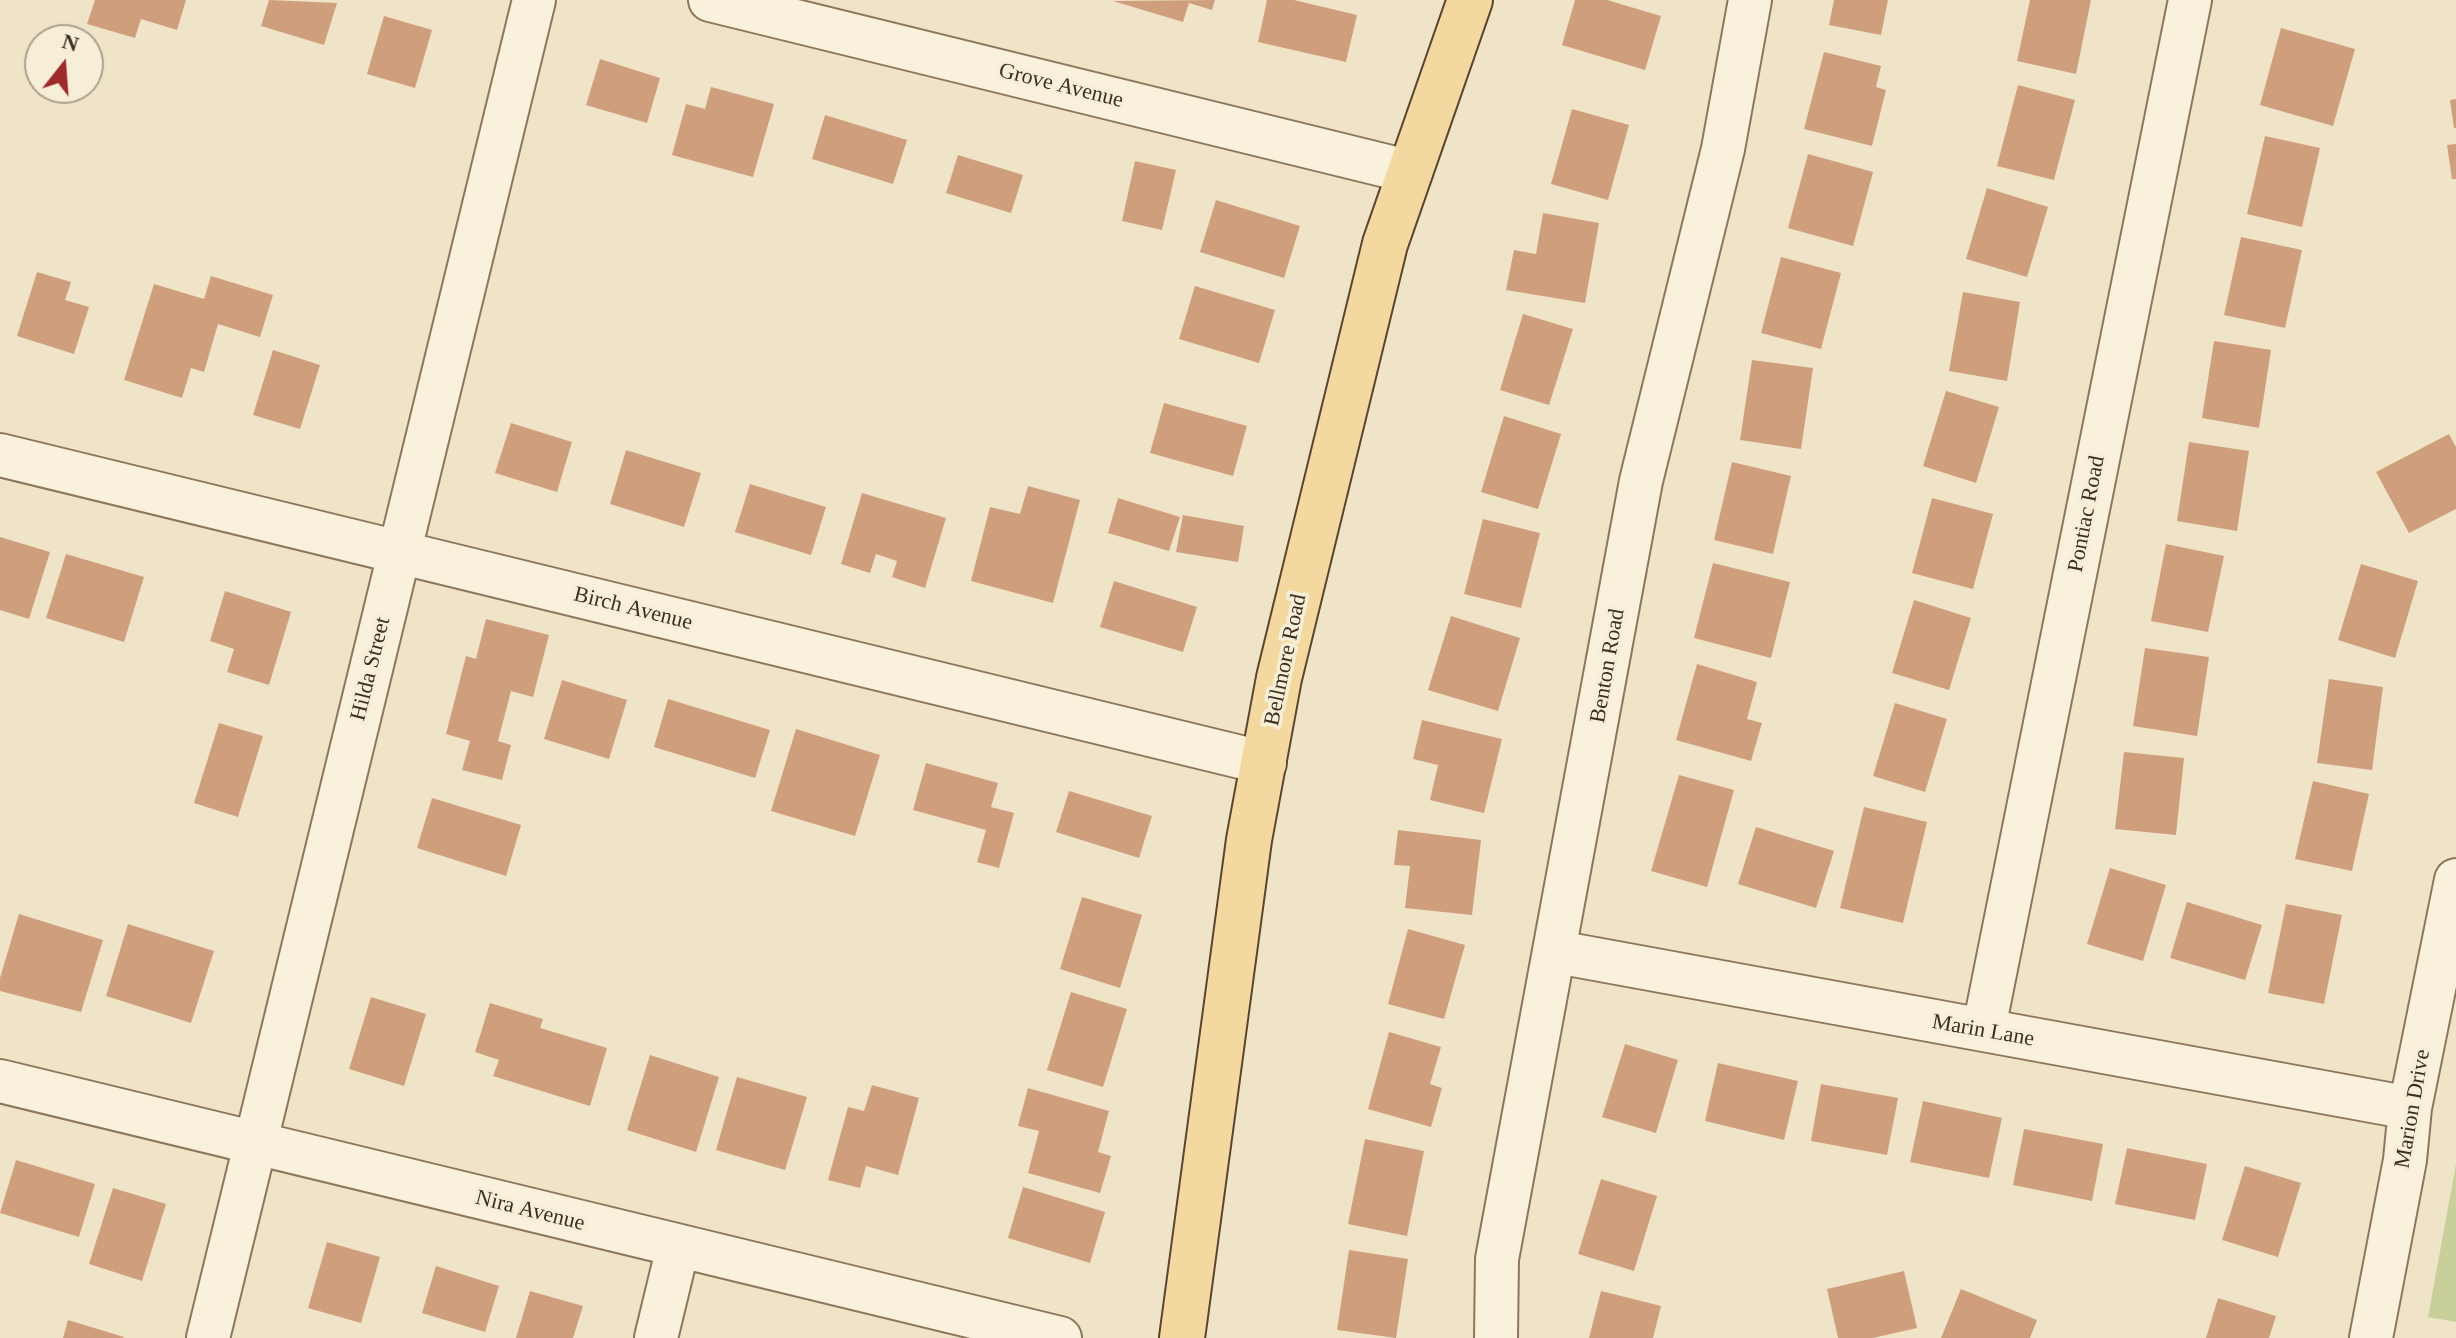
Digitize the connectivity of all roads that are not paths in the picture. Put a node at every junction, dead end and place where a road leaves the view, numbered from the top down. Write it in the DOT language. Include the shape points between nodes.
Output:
graph roads {
  1 [pos="534,0"];
  2 [pos="710,0"];
  3 [pos="1470,0"];
  4 [pos="1750,0"];
  5 [pos="2190,0"];
  6 [pos="1411,172"];
  7 [pos="0,455"];
  8 [pos="400,552"];
  9 [pos="1265,763"];
  10 [pos="2456,880"];
  11 [pos="1557,952"];
  12 [pos="1984,1028"];
  13 [pos="0,1081"];
  14 [pos="2410,1108"];
  15 [pos="256,1143"];
  16 [pos="678,1247"];
  17 [pos="208,1338"];
  18 [pos="656,1338"];
  19 [pos="1060,1338"];
  20 [pos="1182,1338"];
  21 [pos="1496,1338"];
  22 [pos="2371,1338"];
  1 -- 8 [label="street, Hilda Street"];
  2 -- 6 [label="street, Grove Avenue"];
  3 -- 6 [label="main road, Bellmore Road"];
  4 -- 11 [label="street, Benton Road" via="1723,149 1641,481"];
  5 -- 12 [label="street, Pontiac Road"];
  6 -- 9 [label="main road, Bellmore Road" via="1385,244 1279,678"];
  7 -- 8 [label="street, Birch Avenue"];
  8 -- 9 [label="street, Birch Avenue"];
  8 -- 15 [label="street, Hilda Street"];
  9 -- 20 [label="main road, Bellmore Road" via="1249,840"];
  10 -- 14 [label="street, Marion Drive"];
  11 -- 12 [label="street, Marin Lane"];
  11 -- 21 [label="street, Benton Road" via="1497,1259"];
  12 -- 14 [label="street, Marin Lane"];
  13 -- 15 [label="street, Nira Avenue"];
  14 -- 22 [label="street, Marion Drive"];
  15 -- 16 [label="street, Nira Avenue"];
  15 -- 17 [label="street, Hilda Street"];
  16 -- 18 [label="street"];
  16 -- 19 [label="street, Nira Avenue"];
}
